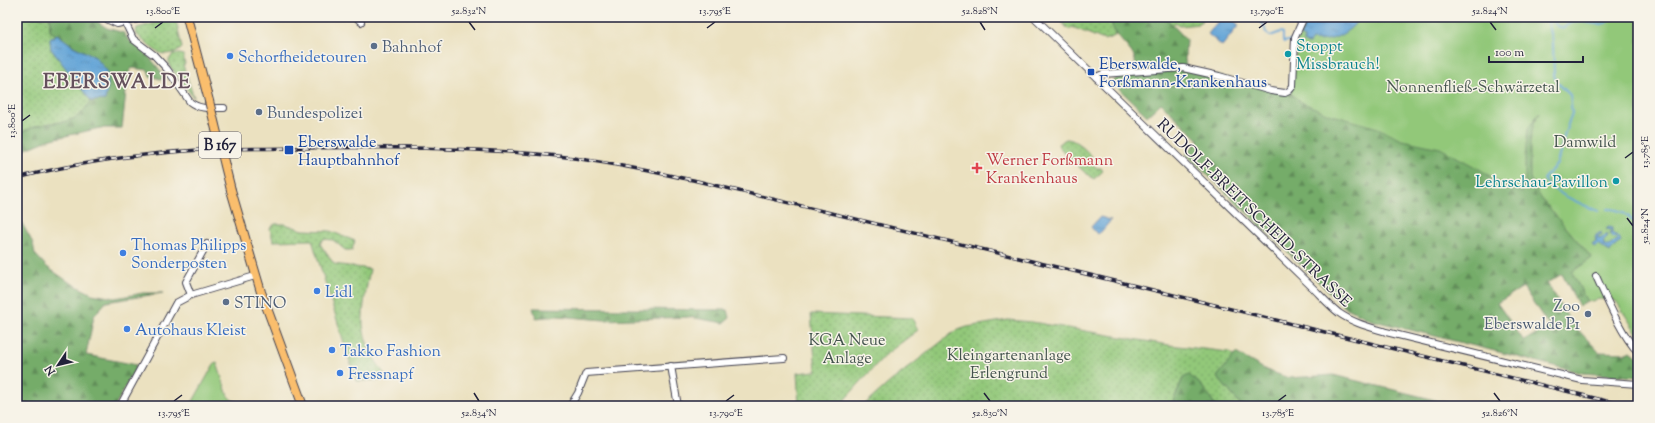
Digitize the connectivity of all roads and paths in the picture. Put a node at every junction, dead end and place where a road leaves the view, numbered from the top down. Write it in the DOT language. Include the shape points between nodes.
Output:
graph roads {
  1 [pos="102,17"];
  2 [pos="146,17"];
  3 [pos="187,17"];
  4 [pos="1034,17"];
  5 [pos="1302,20"];
  6 [pos="126,22"];
  7 [pos="1096,77"];
  8 [pos="224,108"];
  9 [pos="207,244"];
  10 [pos="256,276"];
  11 [pos="1596,276"];
  12 [pos="191,295"];
  13 [pos="1638,352"];
  14 [pos="784,358"];
  15 [pos="671,366"];
  16 [pos="1638,384"];
  17 [pos="120,406"];
  18 [pos="303,406"];
  19 [pos="570,406"];
  20 [pos="678,406"];
  1 -- 6 [label="street" via="117,24"];
  2 -- 6 [label="street"];
  3 -- 10 [label="main road, B 167, bridge" via="231,190"];
  4 -- 7 [label="street, RUDOLF-BREITSCHEID-STRASSE"];
  5 -- 7 [label="street" via="1295,37 1293,86 1285,93 1186,69 1102,74"];
  6 -- 8 [label="street" via="133,38 167,69 190,102 199,108"];
  7 -- 16 [label="street, RUDOLF-BREITSCHEID-STRASSE" via="1334,308 1348,318 1386,332 1582,380"];
  9 -- 12 [label="street" via="186,282"];
  10 -- 12 [label="street"];
  10 -- 18 [label="main road, B 167"];
  11 -- 13 [label="street" via="1624,333"];
  12 -- 17 [label="street" via="176,303 170,310"];
  14 -- 15 [label="street"];
  15 -- 19 [label="street" via="586,374"];
  15 -- 20 [label="street"];
}
